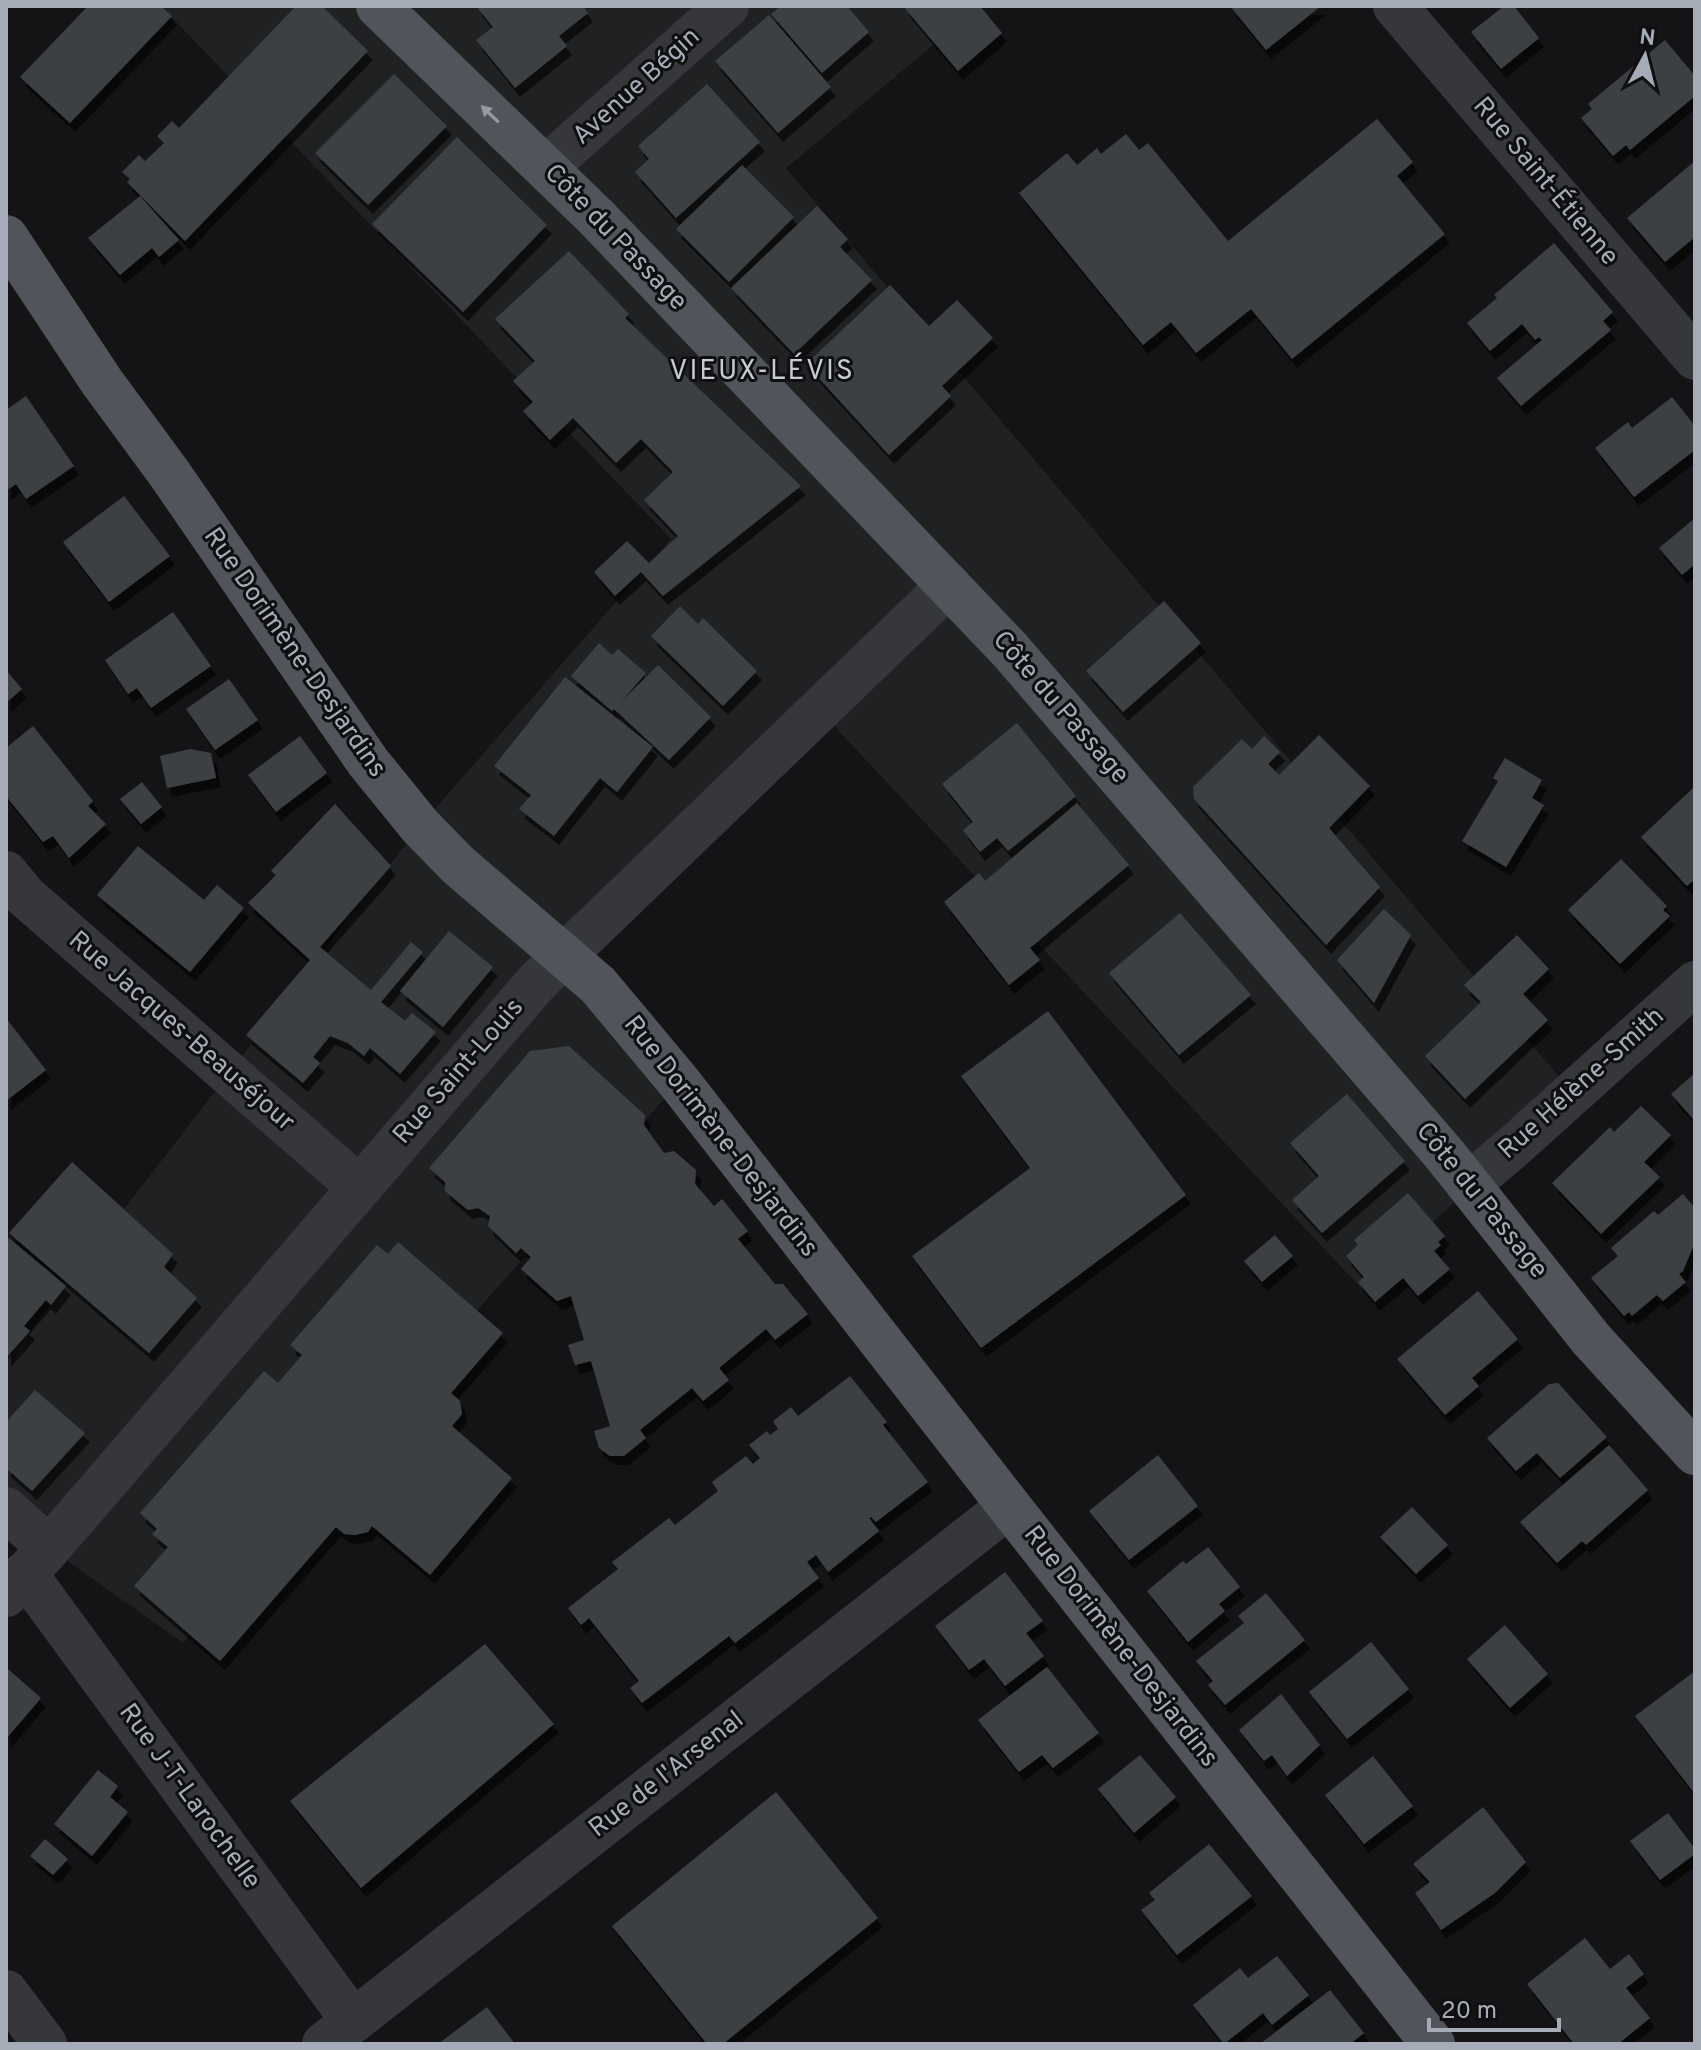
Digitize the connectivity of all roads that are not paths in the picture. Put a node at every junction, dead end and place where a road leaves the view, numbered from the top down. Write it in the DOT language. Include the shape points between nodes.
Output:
graph roads {
  1 [pos="378,6"];
  2 [pos="727,6"];
  3 [pos="1395,6"];
  4 [pos="546,167"];
  5 [pos="6,237"];
  6 [pos="1695,358"];
  7 [pos="949,585"];
  8 [pos="6,873"];
  9 [pos="565,956"];
  10 [pos="1695,983"];
  11 [pos="1469,1184"];
  12 [pos="359,1187"];
  13 [pos="1695,1453"];
  14 [pos="1009,1506"];
  15 [pos="6,1509"];
  16 [pos="27,1572"];
  17 [pos="6,1992"];
  18 [pos="339,2032"];
  19 [pos="45,2044"];
  20 [pos="1433,2044"];
  4 -- 1 [label="main road, Côte du Passage, one-way"];
  2 -- 4 [label="street, Avenue Bégin"];
  3 -- 6 [label="street, Rue Saint-Étienne"];
  4 -- 7 [label="main road, Côte du Passage"];
  5 -- 9 [label="main road, Rue Dorimène-Desjardins" via="368,762 458,865"];
  7 -- 9 [label="street, Rue Saint-Louis"];
  7 -- 11 [label="main road, Côte du Passage" via="1243,917"];
  8 -- 12 [label="street, Rue Jacques-Beauséjour" via="25,896"];
  9 -- 12 [label="street, Rue Saint-Louis"];
  9 -- 14 [label="main road, Rue Dorimène-Desjardins" via="598,985 679,1082"];
  10 -- 11 [label="street, Rue Hélène-Smith"];
  11 -- 13 [label="main road, Côte du Passage" via="1591,1339"];
  12 -- 16 [label="street, Rue Saint-Louis"];
  14 -- 18 [label="street, Rue de l'Arsenal"];
  14 -- 20 [label="main road, Rue Dorimène-Desjardins"];
  15 -- 16 [label="street, Rue J-T-Larochelle"];
  16 -- 18 [label="street, Rue J-T-Larochelle"];
  17 -- 19 [label="street"];
}
